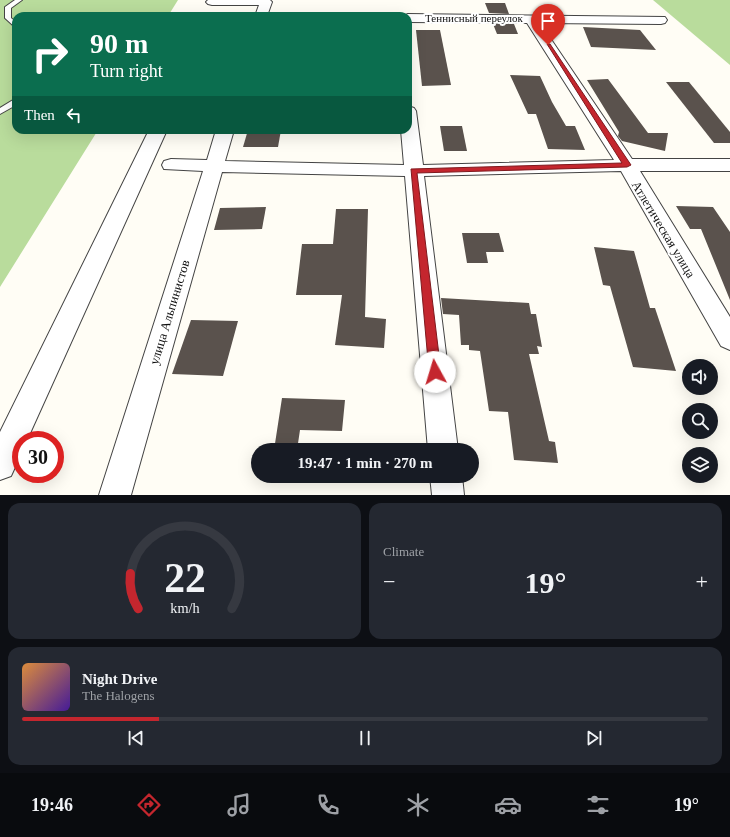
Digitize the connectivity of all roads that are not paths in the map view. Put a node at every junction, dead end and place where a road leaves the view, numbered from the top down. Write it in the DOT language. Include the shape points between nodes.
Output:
graph roads {
  1 [pos="19,0"];
  2 [pos="213,1"];
  3 [pos="208,12"];
  4 [pos="262,12"];
  5 [pos="412,18"];
  6 [pos="531,18"];
  7 [pos="661,20"];
  8 [pos="12,22"];
  9 [pos="12,104"];
  10 [pos="0,112"];
  11 [pos="156,134"];
  12 [pos="224,134"];
  13 [pos="410,134"];
  14 [pos="627,165"];
  15 [pos="730,165"];
  16 [pos="171,166"];
  17 [pos="213,166"];
  18 [pos="413,171"];
  19 [pos="730,340"];
  20 [pos="442,443"];
  21 [pos="0,465"];
  22 [pos="447,483"];
  23 [pos="115,495"];
  24 [pos="448,495"];
  1 -- 8 [label="lane" via="8,7 8,18"];
  2 -- 3 [label="street"];
  2 -- 4 [label="street" via="266,2"];
  5 -- 6 [label="street, Теннисный переулок"];
  6 -- 7 [label="street, Теннисный переулок"];
  6 -- 14 [label="street, Атлетическая улица"];
  9 -- 10 [label="lane"];
  11 -- 21 [label="street"];
  12 -- 17 [label="street, улица Альпинистов"];
  13 -- 18 [label="street"];
  14 -- 15 [label="street"];
  14 -- 18 [label="street"];
  14 -- 19 [label="street, Атлетическая улица"];
  16 -- 17 [label="street"];
  17 -- 18 [label="street"];
  17 -- 23 [label="street, улица Альпинистов"];
  18 -- 20 [label="street"];
  22 -- 24 [label="street"];
}
